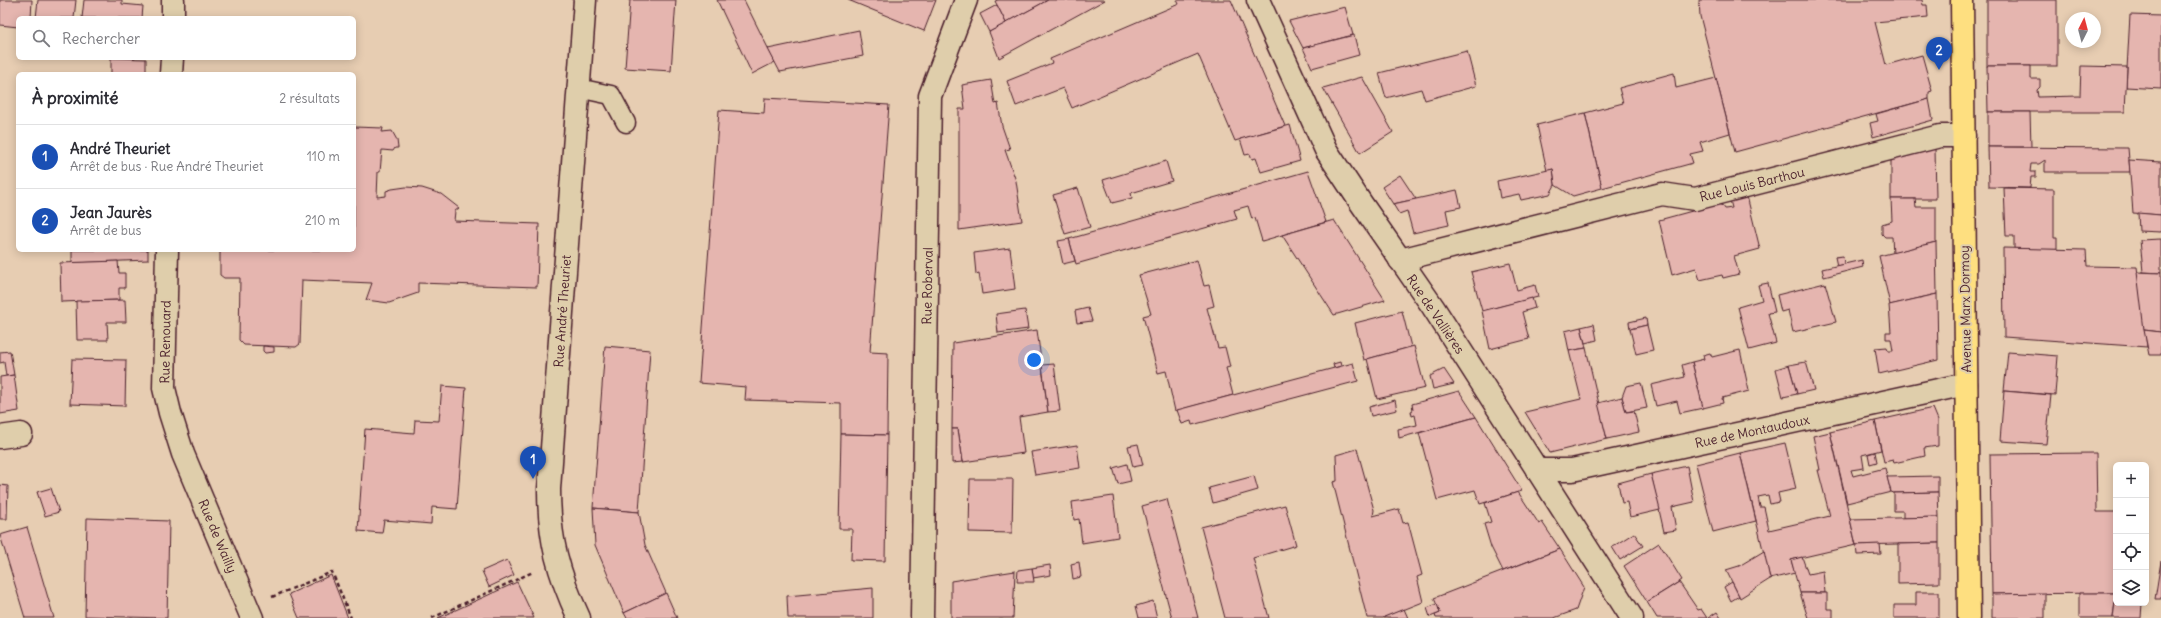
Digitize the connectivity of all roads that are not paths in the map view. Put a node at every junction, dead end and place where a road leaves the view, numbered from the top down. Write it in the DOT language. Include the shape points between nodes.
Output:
graph roads {
  1 [pos="173,0"];
  2 [pos="584,0"];
  3 [pos="966,0"];
  4 [pos="1258,0"];
  5 [pos="1962,0"];
  6 [pos="173,16"];
  7 [pos="172,60"];
  8 [pos="171,72"];
  9 [pos="578,88"];
  10 [pos="626,123"];
  11 [pos="1964,136"];
  12 [pos="167,252"];
  13 [pos="1400,260"];
  14 [pos="1966,384"];
  15 [pos="183,454"];
  16 [pos="1537,470"];
  17 [pos="250,613"];
  18 [pos="1626,616"];
  19 [pos="579,618"];
  20 [pos="922,618"];
  21 [pos="1969,618"];
  1 -- 6 [label="street"];
  2 -- 9 [label="street, Rue André Theuriet"];
  3 -- 20 [label="street, Rue Roberval" via="930,96"];
  4 -- 13 [label="street, Rue de Vallières" via="1326,150"];
  5 -- 11 [label="main road, Avenue Marx Dormoy"];
  7 -- 8 [label="street"];
  9 -- 10 [label="lane" via="611,95"];
  9 -- 19 [label="street, Rue André Theuriet" via="549,489 550,530 557,561"];
  11 -- 13 [label="street, Rue Louis Barthou" via="1940,136 1696,199 1662,194"];
  11 -- 14 [label="main road, Avenue Marx Dormoy"];
  12 -- 15 [label="street, Rue Renouard" via="164,388"];
  13 -- 16 [label="street, Rue de Vallières"];
  14 -- 16 [label="street, Rue de Montaudoux" via="1572,470"];
  14 -- 21 [label="main road, Avenue Marx Dormoy"];
  15 -- 17 [label="street, Rue de Wailly"];
  16 -- 18 [label="street, Rue de Vallières"];
}
